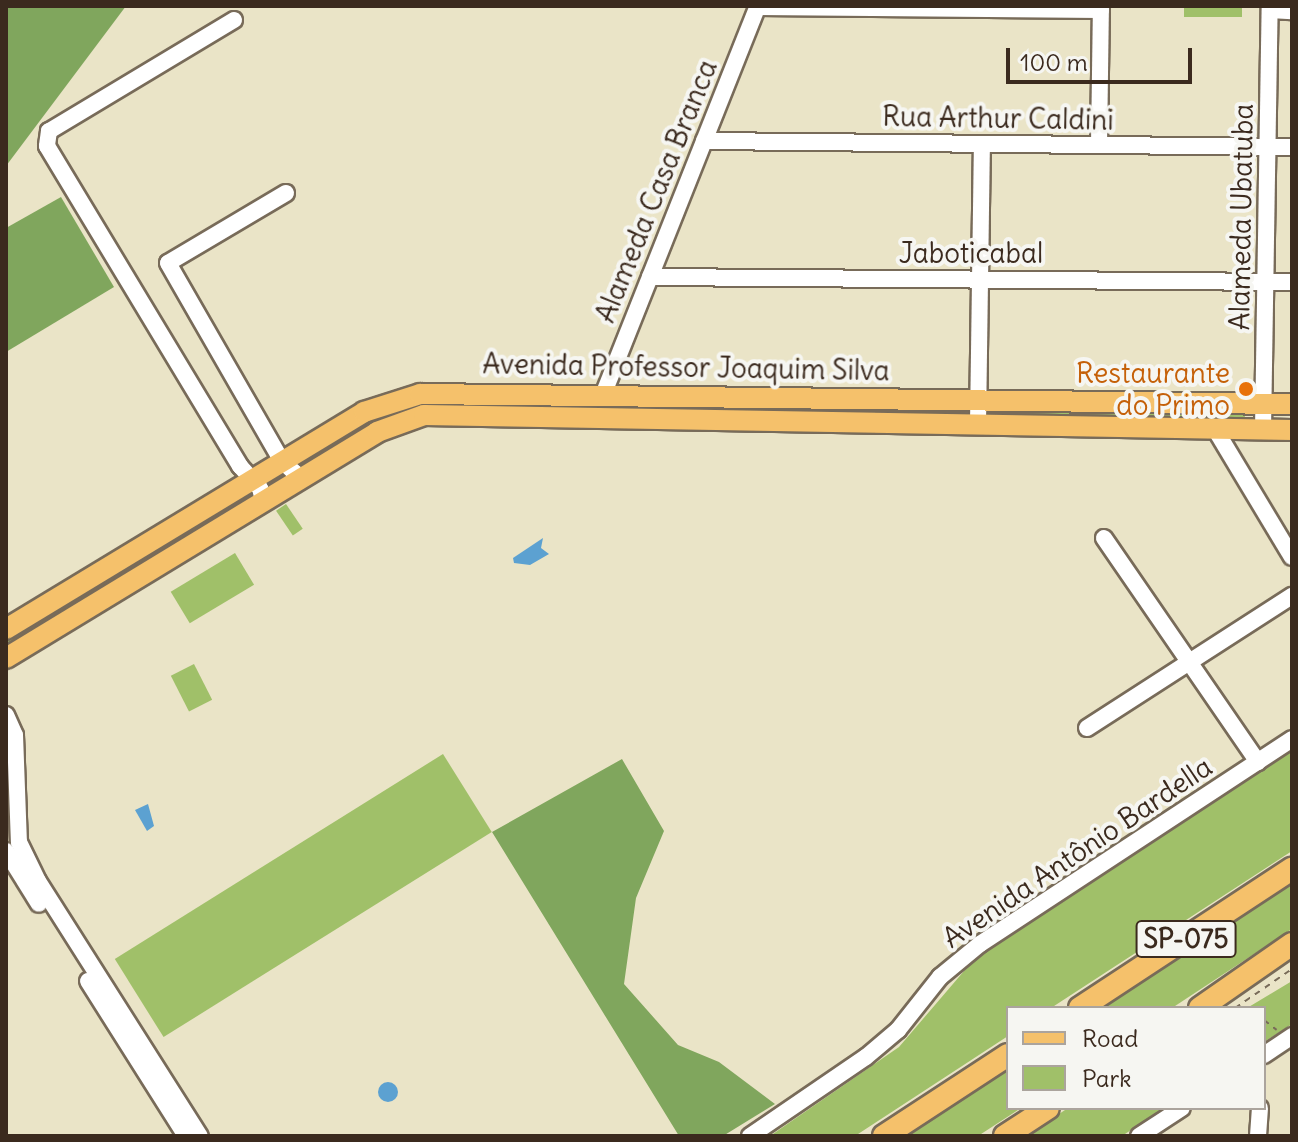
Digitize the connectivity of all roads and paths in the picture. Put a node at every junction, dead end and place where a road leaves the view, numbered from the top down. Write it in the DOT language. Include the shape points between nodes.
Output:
graph roads {
  1 [pos="758,6"];
  2 [pos="1101,8"];
  3 [pos="1270,8"];
  4 [pos="1292,11"];
  5 [pos="234,20"];
  6 [pos="704,141"];
  7 [pos="982,144"];
  8 [pos="1099,145"];
  9 [pos="1268,147"];
  10 [pos="1292,147"];
  11 [pos="286,193"];
  12 [pos="650,277"];
  13 [pos="980,279"];
  14 [pos="1266,281"];
  15 [pos="1292,282"];
  16 [pos="603,395"];
  17 [pos="978,400"];
  18 [pos="1264,404"];
  19 [pos="1292,404"];
  20 [pos="978,424"];
  21 [pos="1215,429"];
  22 [pos="1263,430"];
  23 [pos="1292,430"];
  24 [pos="282,461"];
  25 [pos="245,479"];
  26 [pos="294,482"];
  27 [pos="257,504"];
  28 [pos="1104,538"];
  29 [pos="1292,557"];
  30 [pos="1292,596"];
  31 [pos="6,629"];
  32 [pos="7,659"];
  33 [pos="1190,663"];
  34 [pos="6,715"];
  35 [pos="1087,728"];
  36 [pos="1292,739"];
  37 [pos="1258,762"];
  38 [pos="12,796"];
  39 [pos="6,851"];
  40 [pos="1292,869"];
  41 [pos="1292,944"];
  42 [pos="1292,969"];
  43 [pos="1083,1006"];
  44 [pos="1203,1006"];
  45 [pos="1238,1006"];
  46 [pos="1292,1036"];
  47 [pos="1266,1054"];
  48 [pos="1006,1056"];
  49 [pos="167,1094"];
  50 [pos="1045,1110"];
  51 [pos="1179,1110"];
  52 [pos="1260,1110"];
  53 [pos="186,1136"];
  54 [pos="200,1136"];
  55 [pos="750,1136"];
  56 [pos="884,1136"];
  57 [pos="1005,1136"];
  58 [pos="1139,1136"];
  59 [pos="1258,1136"];
  1 -- 2 [label="street"];
  1 -- 6 [label="street, Alameda Casa Branca"];
  2 -- 8 [label="street"];
  3 -- 4 [label="street"];
  3 -- 9 [label="street, Alameda Ubatuba"];
  5 -- 25 [label="street" via="49,131 47,146"];
  6 -- 7 [label="street, Rua Arthur Caldini"];
  6 -- 12 [label="street, Alameda Casa Branca"];
  7 -- 8 [label="street, Rua Arthur Caldini"];
  7 -- 13 [label="street"];
  8 -- 9 [label="street, Rua Arthur Caldini"];
  9 -- 10 [label="street, Rua Arthur Caldini"];
  9 -- 14 [label="street, Alameda Ubatuba"];
  11 -- 24 [label="street" via="168,263"];
  12 -- 13 [label="street, Jaboticabal"];
  12 -- 16 [label="street, Alameda Casa Branca"];
  13 -- 14 [label="street, Jaboticabal"];
  13 -- 17 [label="street"];
  14 -- 15 [label="street, Jaboticabal"];
  14 -- 18 [label="street, Alameda Ubatuba"];
  16 -- 17 [label="main road, Avenida Professor Joaquim Silva"];
  16 -- 24 [label="main road, Avenida Professor Joaquim Silva" via="451,391 393,399"];
  17 -- 18 [label="main road, Avenida Professor Joaquim Silva"];
  17 -- 20 [label="street"];
  18 -- 19 [label="main road, Avenida Professor Joaquim Silva"];
  18 -- 22 [label="street, Alameda Ubatuba"];
  20 -- 21 [label="main road, Avenida Professor Joaquim Silva"];
  20 -- 26 [label="main road, Avenida Professor Joaquim Silva" via="461,412 397,423"];
  21 -- 22 [label="main road, Avenida Professor Joaquim Silva"];
  21 -- 29 [label="street"];
  22 -- 23 [label="main road, Avenida Professor Joaquim Silva"];
  24 -- 25 [label="main road"];
  24 -- 26 [label="street" via="294,472"];
  25 -- 27 [label="street"];
  25 -- 31 [label="main road"];
  26 -- 27 [label="main road"];
  27 -- 32 [label="main road"];
  28 -- 33 [label="street"];
  30 -- 33 [label="street"];
  33 -- 35 [label="street"];
  33 -- 37 [label="street"];
  34 -- 38 [label="street" via="15,735"];
  36 -- 37 [label="street, Avenida Antônio Bardella"];
  37 -- 55 [label="street, Avenida Antônio Bardella" via="980,944 940,977 898,1030 866,1057"];
  38 -- 49 [label="street" via="19,842 38,881"];
  39 -- 49 [label="street"];
  40 -- 43 [label="highway, SP-075"];
  41 -- 44 [label="highway, SP-075"];
  42 -- 45 [label="path"];
  46 -- 47 [label="street"];
  48 -- 56 [label="highway"];
  49 -- 53 [label="street"];
  49 -- 54 [label="street"];
  50 -- 57 [label="highway"];
  51 -- 58 [label="street"];
  52 -- 59 [label="street"];
}
